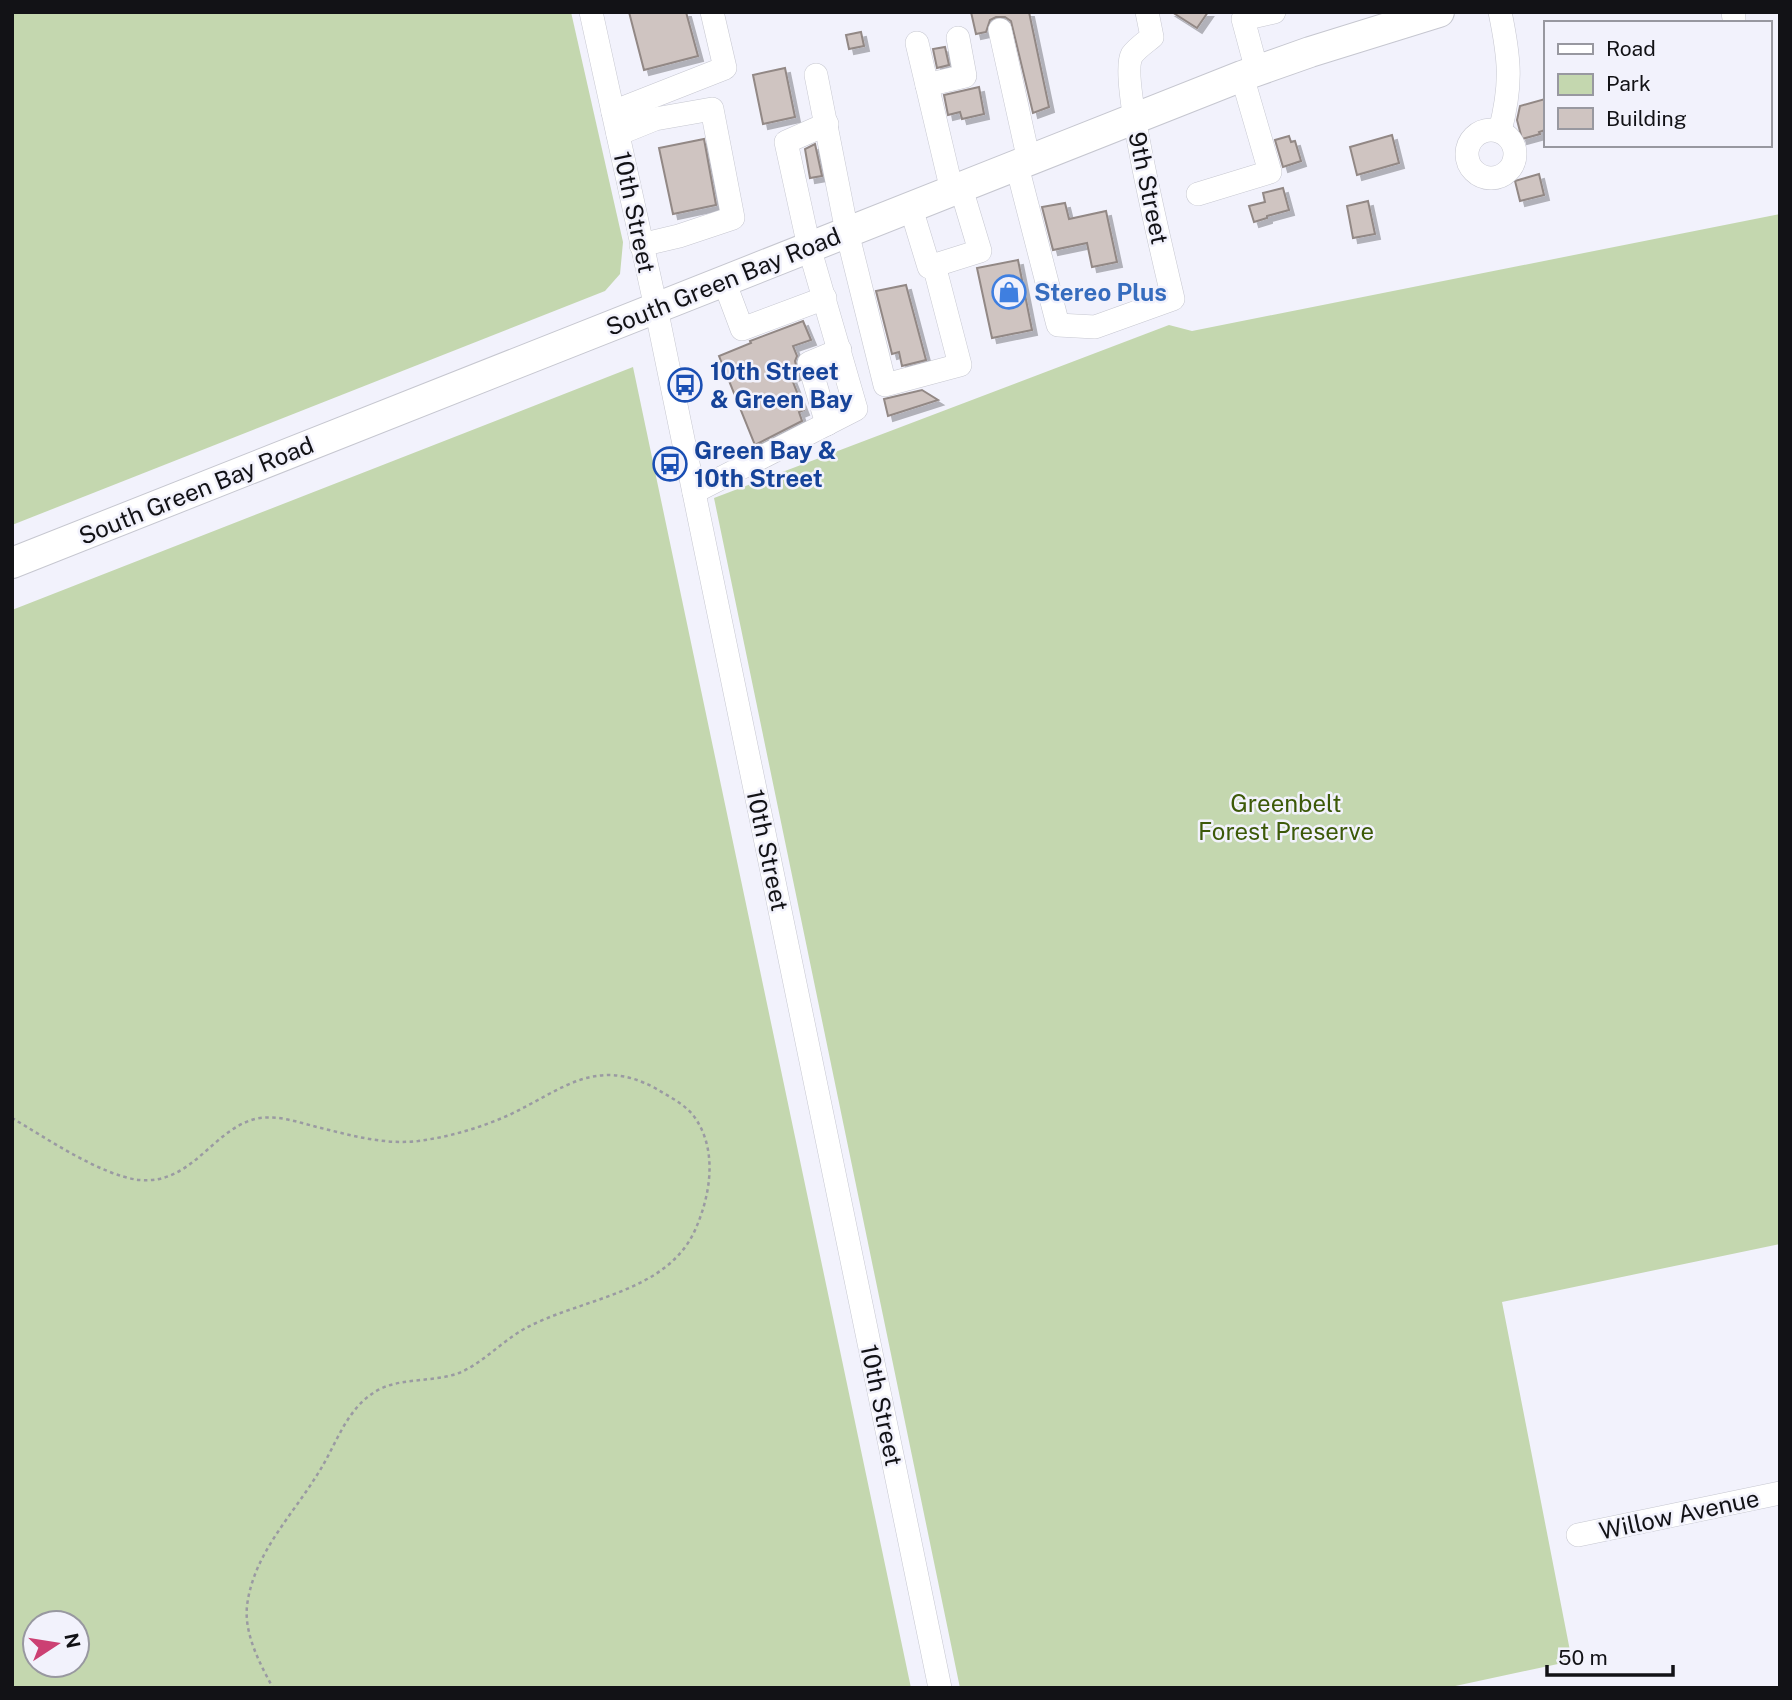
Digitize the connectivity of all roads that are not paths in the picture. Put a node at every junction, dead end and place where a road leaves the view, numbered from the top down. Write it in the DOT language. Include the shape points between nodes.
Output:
graph roads {
  1 [pos="591,12"];
  2 [pos="712,12"];
  3 [pos="1147,12"];
  4 [pos="1273,12"];
  5 [pos="1500,12"];
  6 [pos="1423,14"];
  7 [pos="1000,30"];
  8 [pos="958,38"];
  9 [pos="917,43"];
  10 [pos="1250,73"];
  11 [pos="816,75"];
  12 [pos="927,85"];
  13 [pos="1134,119"];
  14 [pos="616,123"];
  15 [pos="827,124"];
  16 [pos="1500,131"];
  17 [pos="1023,163"];
  18 [pos="957,190"];
  19 [pos="1198,194"];
  20 [pos="911,208"];
  21 [pos="847,232"];
  22 [pos="641,245"];
  23 [pos="809,247"];
  24 [pos="934,265"];
  25 [pos="724,281"];
  26 [pos="825,298"];
  27 [pos="656,308"];
  28 [pos="840,350"];
  29 [pos="827,424"];
  30 [pos="694,492"];
  31 [pos="12,564"];
  32 [pos="1780,1493"];
  33 [pos="1578,1535"];
  34 [pos="940,1688"];
  1 -- 14 [label="street, 10th Street"];
  2 -- 14 [label="street" via="725,68"];
  3 -- 13 [label="street, 9th Street" via="1152,37 1132,56 1129,71"];
  4 -- 10 [label="street" via="1243,19"];
  5 -- 16 [label="street" via="1510,59"];
  6 -- 10 [label="main road, South Green Bay Road"];
  7 -- 17 [label="street"];
  8 -- 12 [label="street" via="965,76"];
  9 -- 12 [label="street"];
  10 -- 13 [label="main road, South Green Bay Road"];
  10 -- 19 [label="street" via="1270,172"];
  11 -- 15 [label="street"];
  12 -- 18 [label="street"];
  13 -- 17 [label="main road, South Green Bay Road"];
  13 -- 17 [label="street, 9th Street" via="1173,299 1095,327 1058,325"];
  14 -- 22 [label="street, 10th Street"];
  14 -- 22 [label="street" via="712,109 733,218"];
  15 -- 21 [label="street"];
  15 -- 23 [label="street" via="786,142"];
  17 -- 18 [label="main road, South Green Bay Road"];
  18 -- 20 [label="main road, South Green Bay Road"];
  18 -- 24 [label="street" via="980,251"];
  20 -- 21 [label="main road, South Green Bay Road"];
  20 -- 24 [label="street" via="929,267"];
  21 -- 23 [label="main road, South Green Bay Road"];
  21 -- 24 [label="street" via="885,385 960,365"];
  22 -- 27 [label="street, 10th Street"];
  23 -- 25 [label="main road, South Green Bay Road"];
  23 -- 26 [label="street"];
  25 -- 26 [label="street" via="742,329"];
  25 -- 27 [label="main road, South Green Bay Road"];
  26 -- 28 [label="street"];
  27 -- 30 [label="street, 10th Street"];
  27 -- 31 [label="main road, South Green Bay Road"];
  28 -- 29 [label="street" via="856,409"];
  28 -- 29 [label="street" via="809,363"];
  29 -- 30 [label="street"];
  30 -- 34 [label="street, 10th Street"];
  32 -- 33 [label="street, Willow Avenue"];
}
